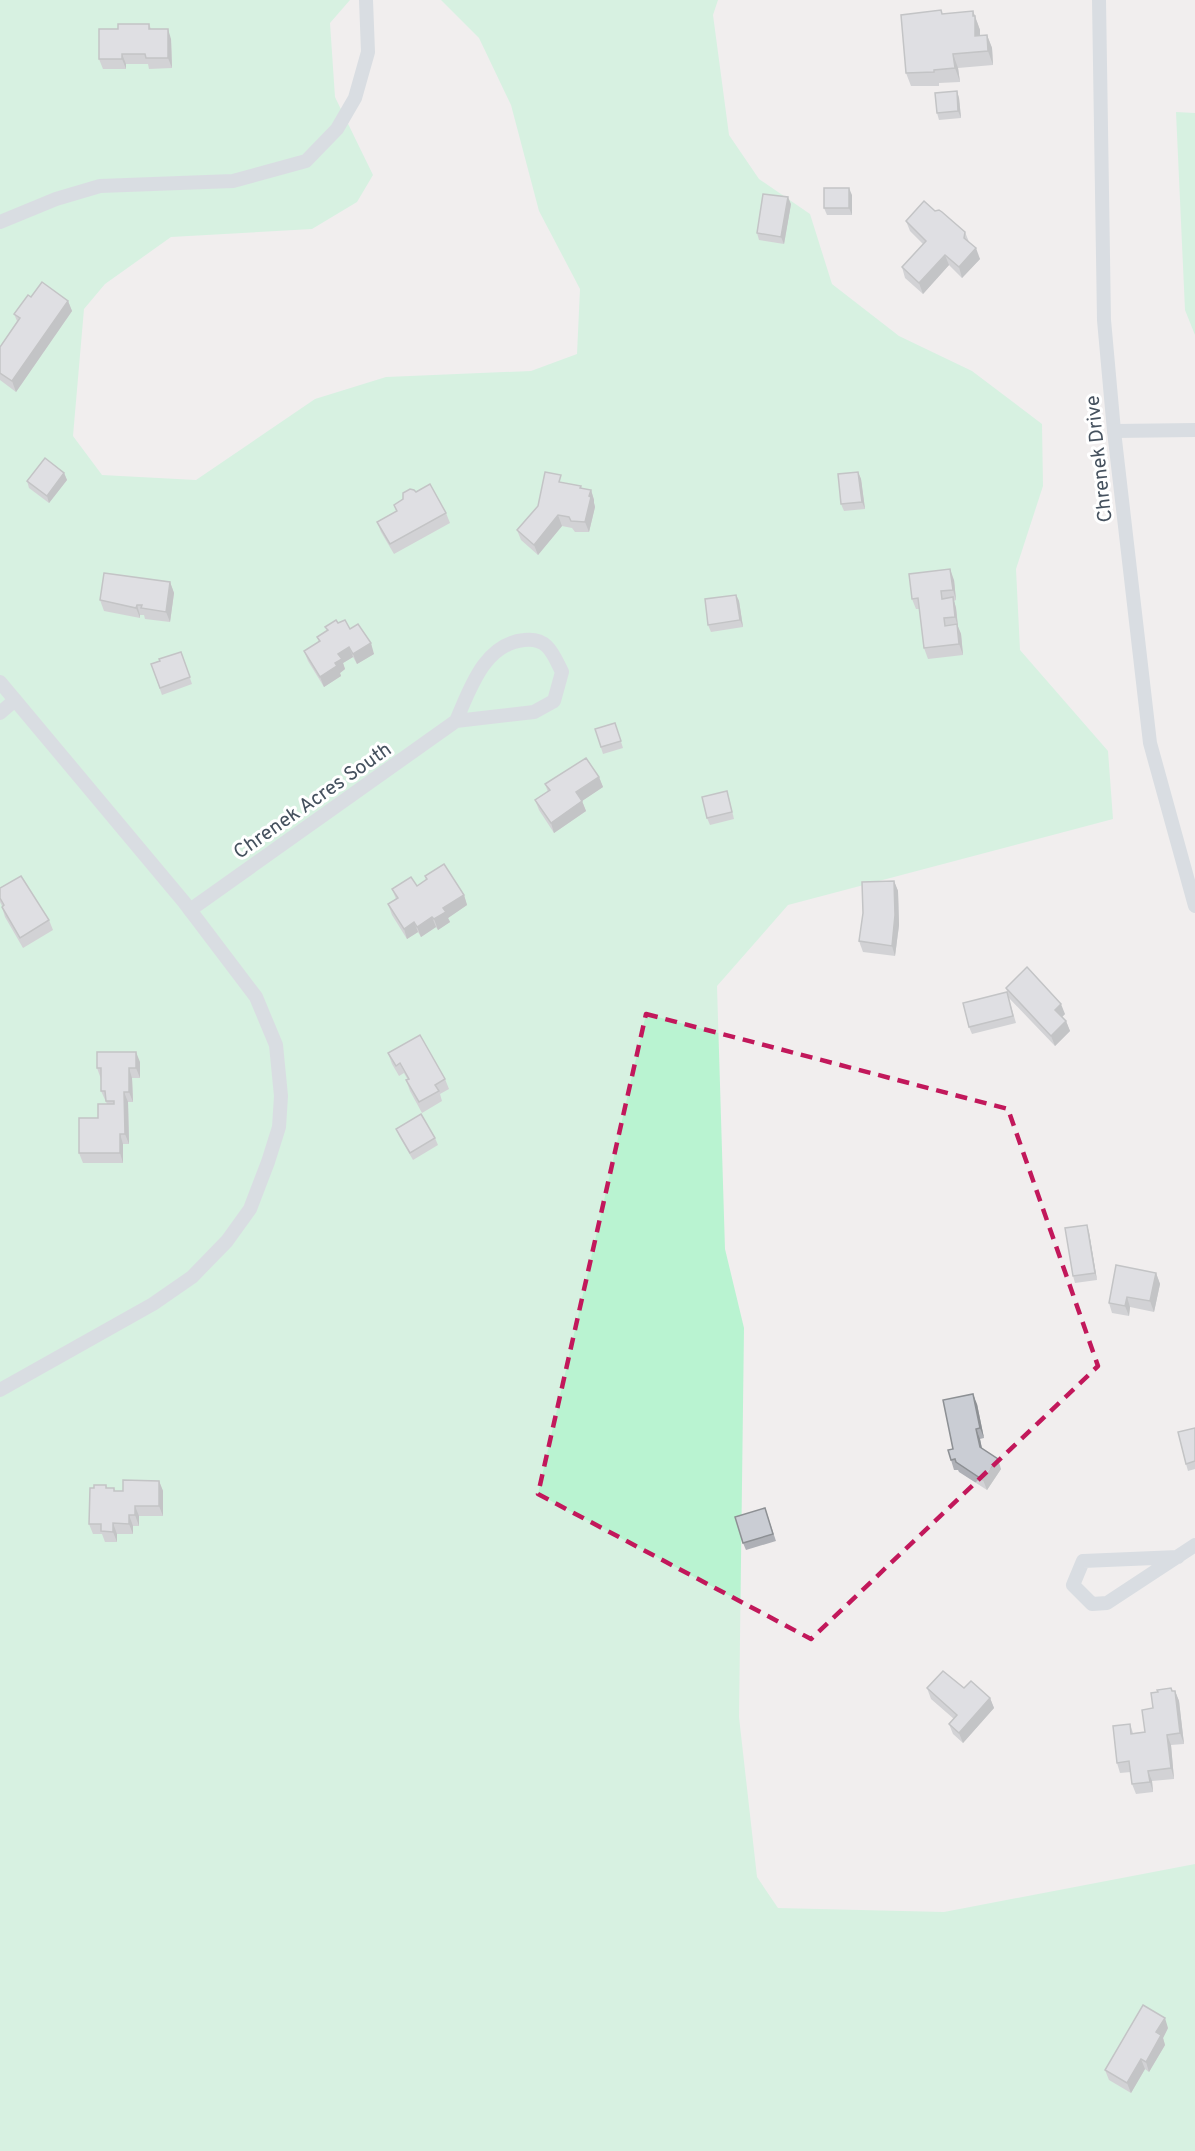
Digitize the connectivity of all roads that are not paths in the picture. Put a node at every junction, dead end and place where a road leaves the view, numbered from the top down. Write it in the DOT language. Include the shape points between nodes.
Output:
graph roads {
  1 [pos="366,0"];
  2 [pos="1099,0"];
  3 [pos="0,222"];
  4 [pos="1195,430"];
  5 [pos="1114,431"];
  6 [pos="0,682"];
  7 [pos="15,700"];
  8 [pos="0,713"];
  9 [pos="456,721"];
  10 [pos="1195,906"];
  11 [pos="190,910"];
  12 [pos="0,1390"];
  13 [pos="1195,1545"];
  14 [pos="1178,1557"];
  1 -- 3 [label="street" via="368,52 356,98 337,129 306,161 233,181 100,186"];
  2 -- 5 [label="street, Chrenek Drive" via="1104,320"];
  4 -- 5 [label="street"];
  5 -- 10 [label="street, Chrenek Drive" via="1150,743"];
  6 -- 7 [label="street"];
  7 -- 8 [label="street"];
  7 -- 11 [label="street"];
  9 -- 9 [label="street, Chrenek Acres South" via="534,712 554,701 562,672 550,647 533,639 512,641 495,652 477,674"];
  9 -- 11 [label="street, Chrenek Acres South"];
  11 -- 12 [label="street" via="256,997 276,1046 281,1096 279,1127 250,1209 227,1242 192,1277 153,1304"];
  13 -- 14 [label="street"];
  14 -- 14 [label="street" via="1083,1561 1073,1585 1092,1604 1107,1603"];
}
